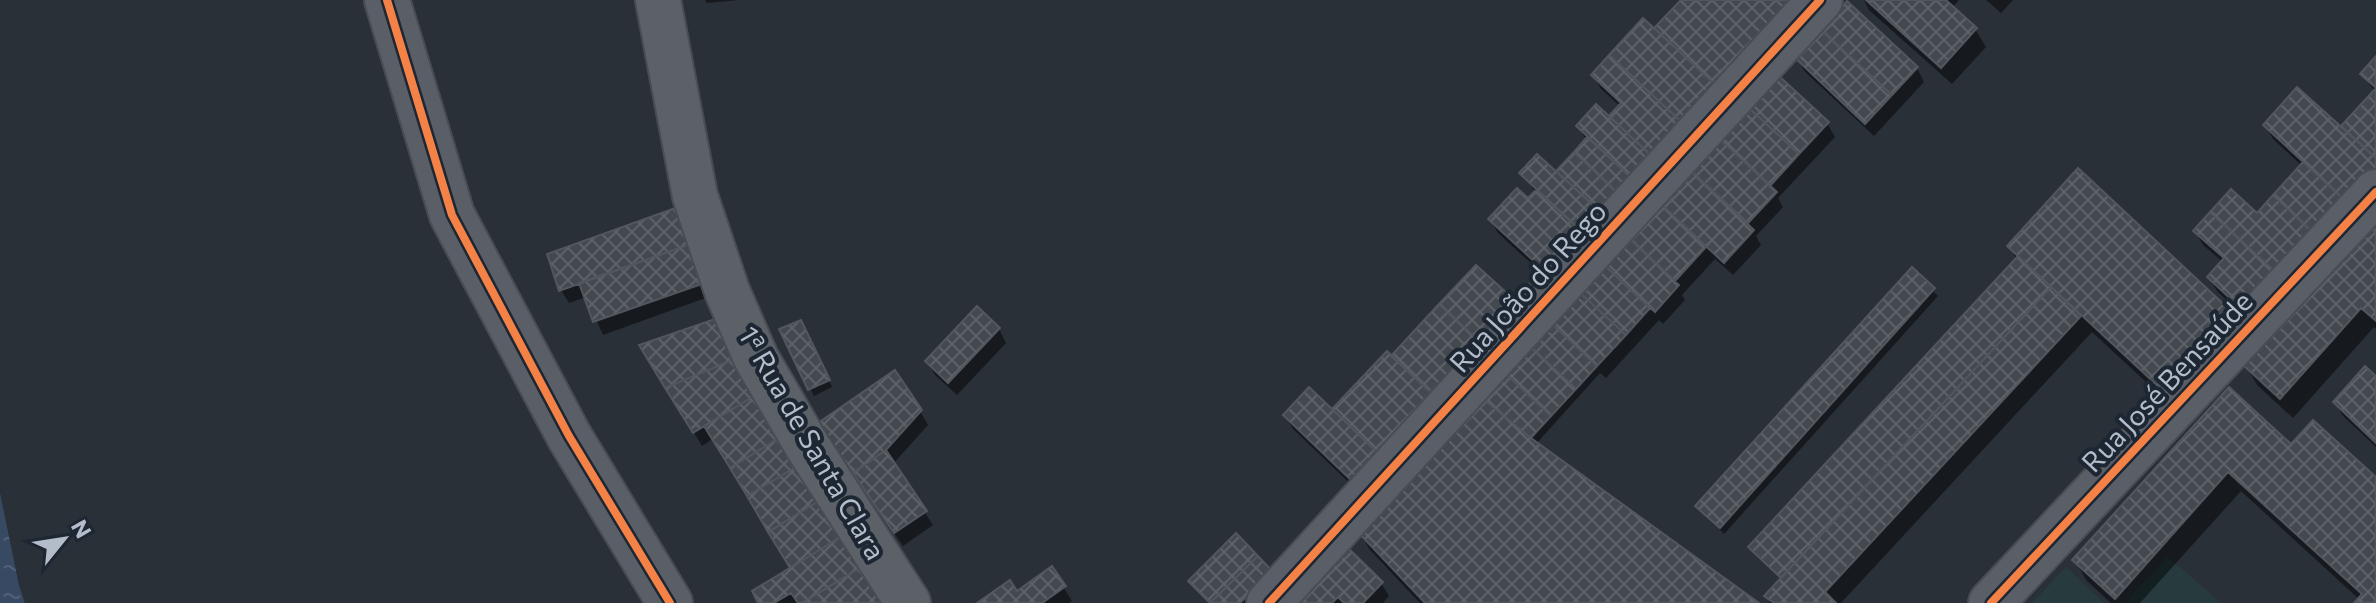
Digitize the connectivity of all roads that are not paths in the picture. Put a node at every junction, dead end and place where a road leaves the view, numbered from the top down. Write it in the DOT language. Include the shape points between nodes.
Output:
graph roads {
  1 [pos="387,0"];
  2 [pos="658,0"];
  3 [pos="1820,0"];
  4 [pos="2376,192"];
  5 [pos="2000,600"];
  6 [pos="670,603"];
  7 [pos="908,603"];
  8 [pos="1269,603"];
  1 -- 6 [label="street" via="452,215 569,436"];
  2 -- 7 [label="main road, 1ª Rua de Santa Clara" via="695,196 727,291 756,358"];
  3 -- 8 [label="street, Rua João do Rego"];
  4 -- 5 [label="street, Rua José Bensaúde"];
}
